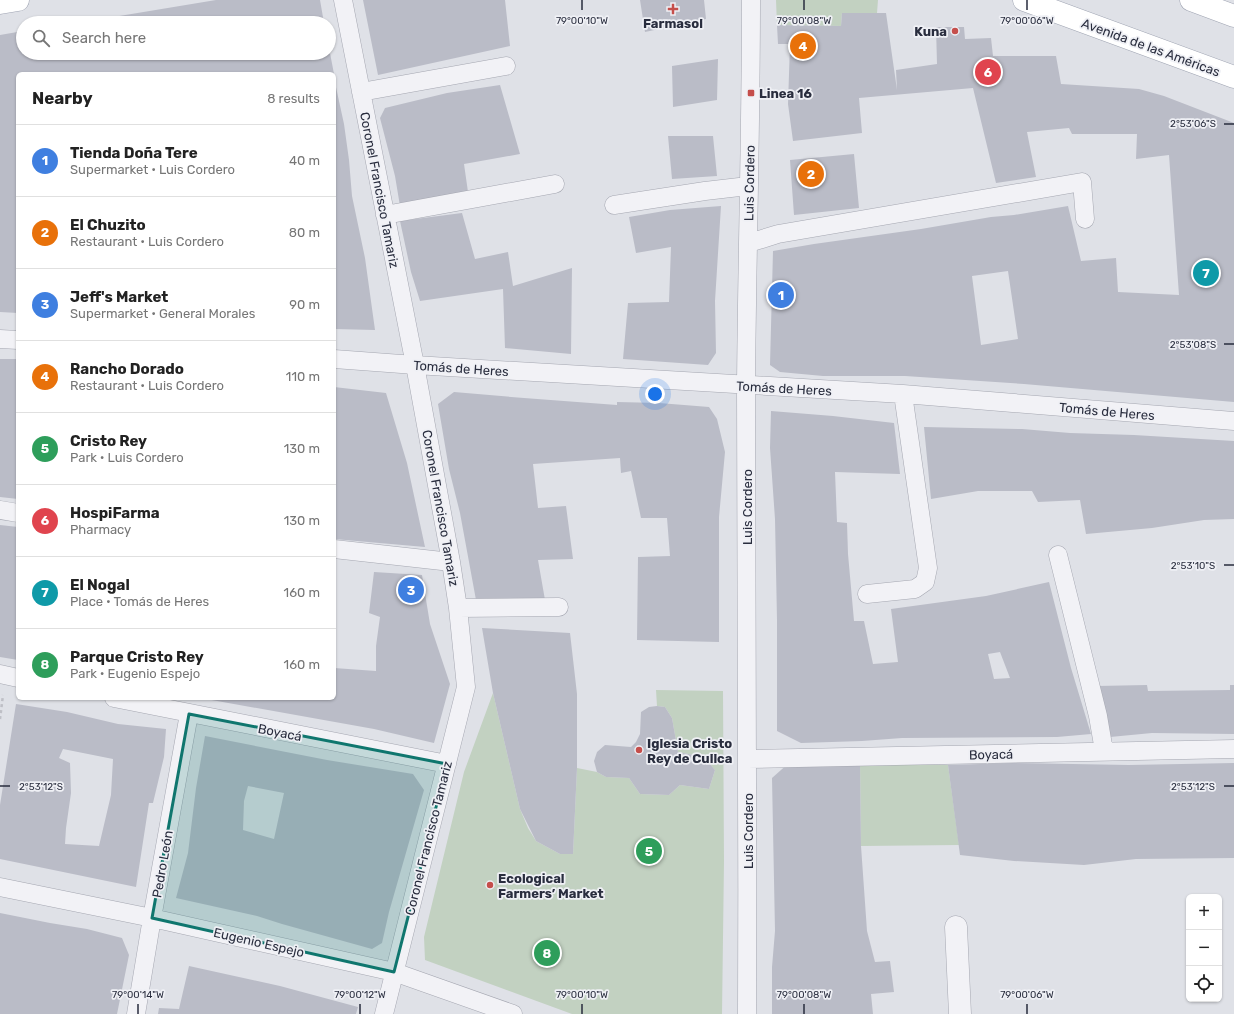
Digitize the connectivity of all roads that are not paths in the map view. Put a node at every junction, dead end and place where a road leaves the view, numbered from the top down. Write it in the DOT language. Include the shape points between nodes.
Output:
graph roads {
  1 [pos="18,0"];
  2 [pos="343,0"];
  3 [pos="751,0"];
  4 [pos="1024,0"];
  5 [pos="1191,0"];
  6 [pos="0,3"];
  7 [pos="1234,16"];
  8 [pos="506,66"];
  9 [pos="1234,77"];
  10 [pos="361,92"];
  11 [pos="555,184"];
  12 [pos="748,186"];
  13 [pos="614,205"];
  14 [pos="385,215"];
  15 [pos="1085,219"];
  16 [pos="749,243"];
  17 [pos="0,339"];
  18 [pos="16,340"];
  19 [pos="336,359"];
  20 [pos="415,365"];
  21 [pos="746,386"];
  22 [pos="903,394"];
  23 [pos="1234,421"];
  24 [pos="0,510"];
  25 [pos="16,513"];
  26 [pos="336,549"];
  27 [pos="1058,555"];
  28 [pos="451,562"];
  29 [pos="867,594"];
  30 [pos="559,607"];
  31 [pos="458,608"];
  32 [pos="0,674"];
  33 [pos="16,678"];
  34 [pos="123,700"];
  35 [pos="189,714"];
  36 [pos="1234,749"];
  37 [pos="1104,751"];
  38 [pos="748,759"];
  39 [pos="447,764"];
  40 [pos="0,887"];
  41 [pos="152,918"];
  42 [pos="956,927"];
  43 [pos="394,972"];
  44 [pos="136,1014"];
  45 [pos="384,1014"];
  46 [pos="513,1014"];
  47 [pos="748,1014"];
  48 [pos="960,1014"];
  1 -- 6 [label="main road"];
  2 -- 10 [label="street, Coronel Francisco Tamariz"];
  3 -- 12 [label="street, Luis Cordero"];
  4 -- 9 [label="main road, Avenida de las Américas"];
  5 -- 7 [label="main road"];
  8 -- 10 [label="street"];
  10 -- 14 [label="street, Coronel Francisco Tamariz"];
  11 -- 14 [label="street"];
  12 -- 13 [label="street"];
  12 -- 16 [label="street, Luis Cordero"];
  14 -- 20 [label="street, Coronel Francisco Tamariz"];
  15 -- 16 [label="street" via="1082,182 778,234"];
  16 -- 21 [label="street, Luis Cordero"];
  17 -- 18 [label="street"];
  19 -- 20 [label="street, Tomás de Heres"];
  20 -- 21 [label="street, Tomás de Heres"];
  20 -- 28 [label="street, Coronel Francisco Tamariz"];
  21 -- 22 [label="street, Tomás de Heres"];
  21 -- 38 [label="street, Luis Cordero"];
  22 -- 23 [label="street, Tomás de Heres"];
  22 -- 29 [label="street" via="928,568 925,582 915,589"];
  24 -- 25 [label="street"];
  26 -- 28 [label="street"];
  27 -- 37 [label="street" via="1098,716"];
  28 -- 31 [label="street, Coronel Francisco Tamariz"];
  30 -- 31 [label="street"];
  31 -- 39 [label="street, Coronel Francisco Tamariz" via="466,687"];
  32 -- 33 [label="street"];
  34 -- 35 [label="street, Boyacá"];
  35 -- 39 [label="street, Boyacá"];
  35 -- 41 [label="street, Pedro León"];
  36 -- 37 [label="street, Boyacá"];
  37 -- 38 [label="street, Boyacá"];
  38 -- 47 [label="street, Luis Cordero"];
  39 -- 43 [label="street, Coronel Francisco Tamariz"];
  40 -- 41 [label="street, Eugenio Espejo"];
  41 -- 43 [label="street, Eugenio Espejo"];
  41 -- 44 [label="street, Pedro León"];
  42 -- 48 [label="street"];
  43 -- 45 [label="street, Coronel Francisco Tamariz"];
  43 -- 46 [label="street, Eugenio Espejo"];
}
